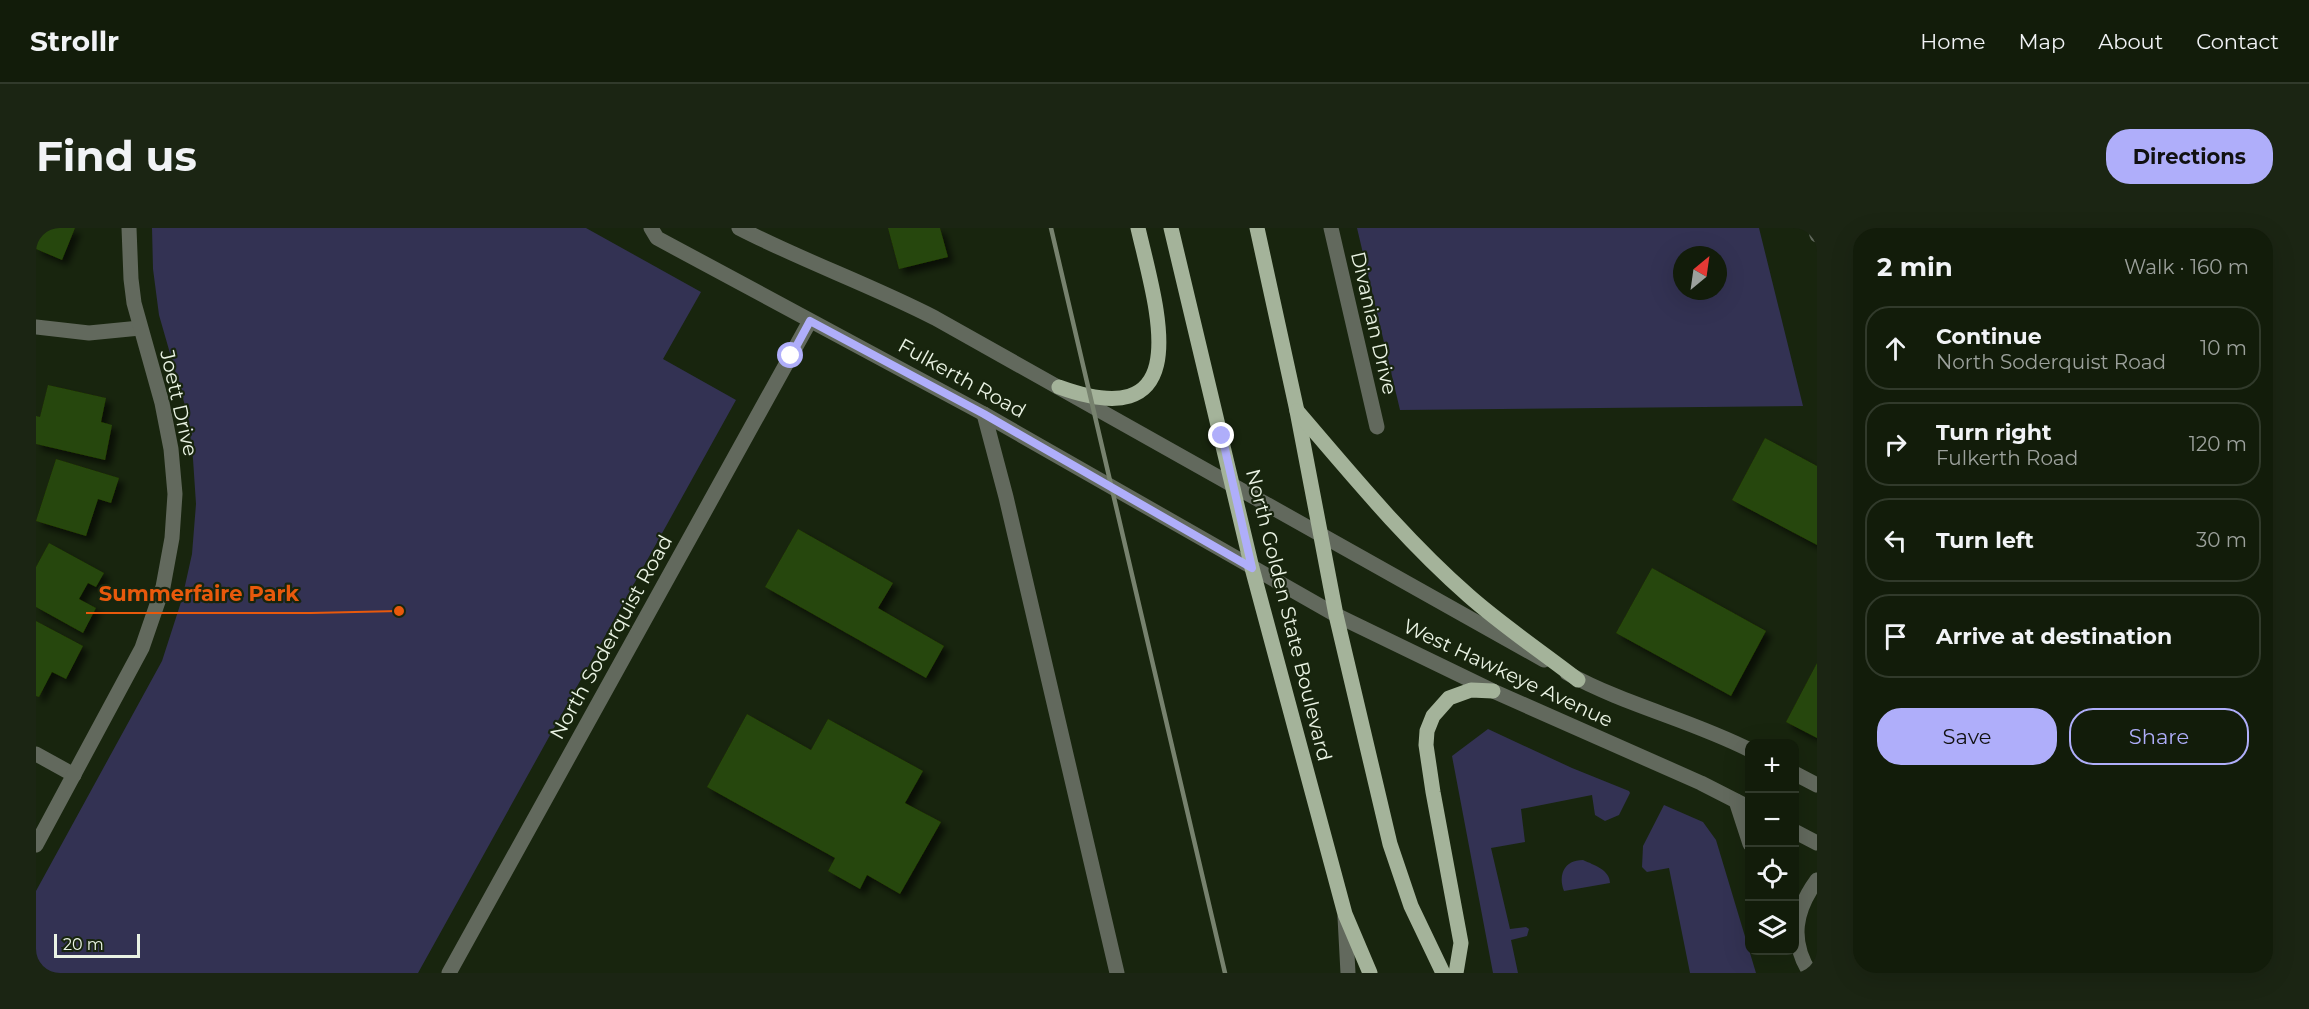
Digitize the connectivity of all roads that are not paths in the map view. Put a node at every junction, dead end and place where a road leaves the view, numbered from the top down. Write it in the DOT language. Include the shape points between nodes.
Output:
graph roads {
  1 [pos="129,228"];
  2 [pos="651,228"];
  3 [pos="739,228"];
  4 [pos="1138,228"];
  5 [pos="1171,228"];
  6 [pos="1257,228"];
  7 [pos="1331,228"];
  8 [pos="1815,228"];
  9 [pos="1817,235"];
  10 [pos="810,321"];
  11 [pos="36,327"];
  12 [pos="140,328"];
  13 [pos="1059,387"];
  14 [pos="1297,411"];
  15 [pos="984,414"];
  16 [pos="1377,427"];
  17 [pos="1233,484"];
  18 [pos="1321,537"];
  19 [pos="1252,568"];
  20 [pos="1336,615"];
  21 [pos="1578,680"];
  22 [pos="1493,692"];
  23 [pos="1745,748"];
  24 [pos="36,754"];
  25 [pos="74,775"];
  26 [pos="1799,776"];
  27 [pos="1817,785"];
  28 [pos="1743,804"];
  29 [pos="1799,834"];
  30 [pos="1817,843"];
  31 [pos="36,845"];
  32 [pos="1817,880"];
  33 [pos="1345,914"];
  34 [pos="1793,955"];
  35 [pos="1808,969"];
  36 [pos="449,973"];
  37 [pos="1117,973"];
  38 [pos="1348,973"];
  39 [pos="1370,973"];
  40 [pos="1443,973"];
  41 [pos="1456,973"];
  1 -- 12 [label="street, Joett Drive" via="131,279"];
  2 -- 10 [label="street, Fulkerth Road" via="657,238"];
  3 -- 13 [label="street, Fulkerth Road" via="909,305"];
  4 -- 13 [label="main road" via="1160,328 1154,372 1141,390 1121,398 1100,399"];
  5 -- 17 [label="main road, North Golden State Boulevard"];
  6 -- 14 [label="main road"];
  7 -- 16 [label="street, Divanian Drive"];
  8 -- 9 [label="street"];
  10 -- 15 [label="street, Fulkerth Road"];
  10 -- 36 [label="street, North Soderquist Road"];
  11 -- 12 [label="street" via="89,333"];
  12 -- 25 [label="street, Joett Drive" via="171,449 172,538 150,629"];
  13 -- 17 [label="street, Fulkerth Road"];
  14 -- 18 [label="main road"];
  14 -- 21 [label="main road" via="1424,554 1470,597"];
  15 -- 19 [label="street, Fulkerth Road"];
  15 -- 37 [label="street"];
  17 -- 18 [label="street, Fulkerth Road"];
  17 -- 19 [label="main road, North Golden State Boulevard"];
  18 -- 20 [label="main road"];
  18 -- 21 [label="street, West Hawkeye Avenue"];
  19 -- 20 [label="street, West Hawkeye Avenue"];
  19 -- 33 [label="main road, North Golden State Boulevard"];
  20 -- 22 [label="street, West Hawkeye Avenue"];
  20 -- 40 [label="main road" via="1390,844 1411,906"];
  21 -- 23 [label="street, West Hawkeye Avenue"];
  22 -- 28 [label="street, West Hawkeye Avenue"];
  22 -- 41 [label="main road" via="1472,690 1449,698 1432,716 1427,731 1433,792 1461,943"];
  24 -- 25 [label="street"];
  25 -- 31 [label="street, Joett Drive"];
  26 -- 27 [label="street"];
  29 -- 30 [label="street"];
  32 -- 35 [label="street" via="1799,910 1797,927"];
  33 -- 38 [label="street"];
  33 -- 39 [label="main road, North Golden State Boulevard"];
  34 -- 35 [label="street"];
}
